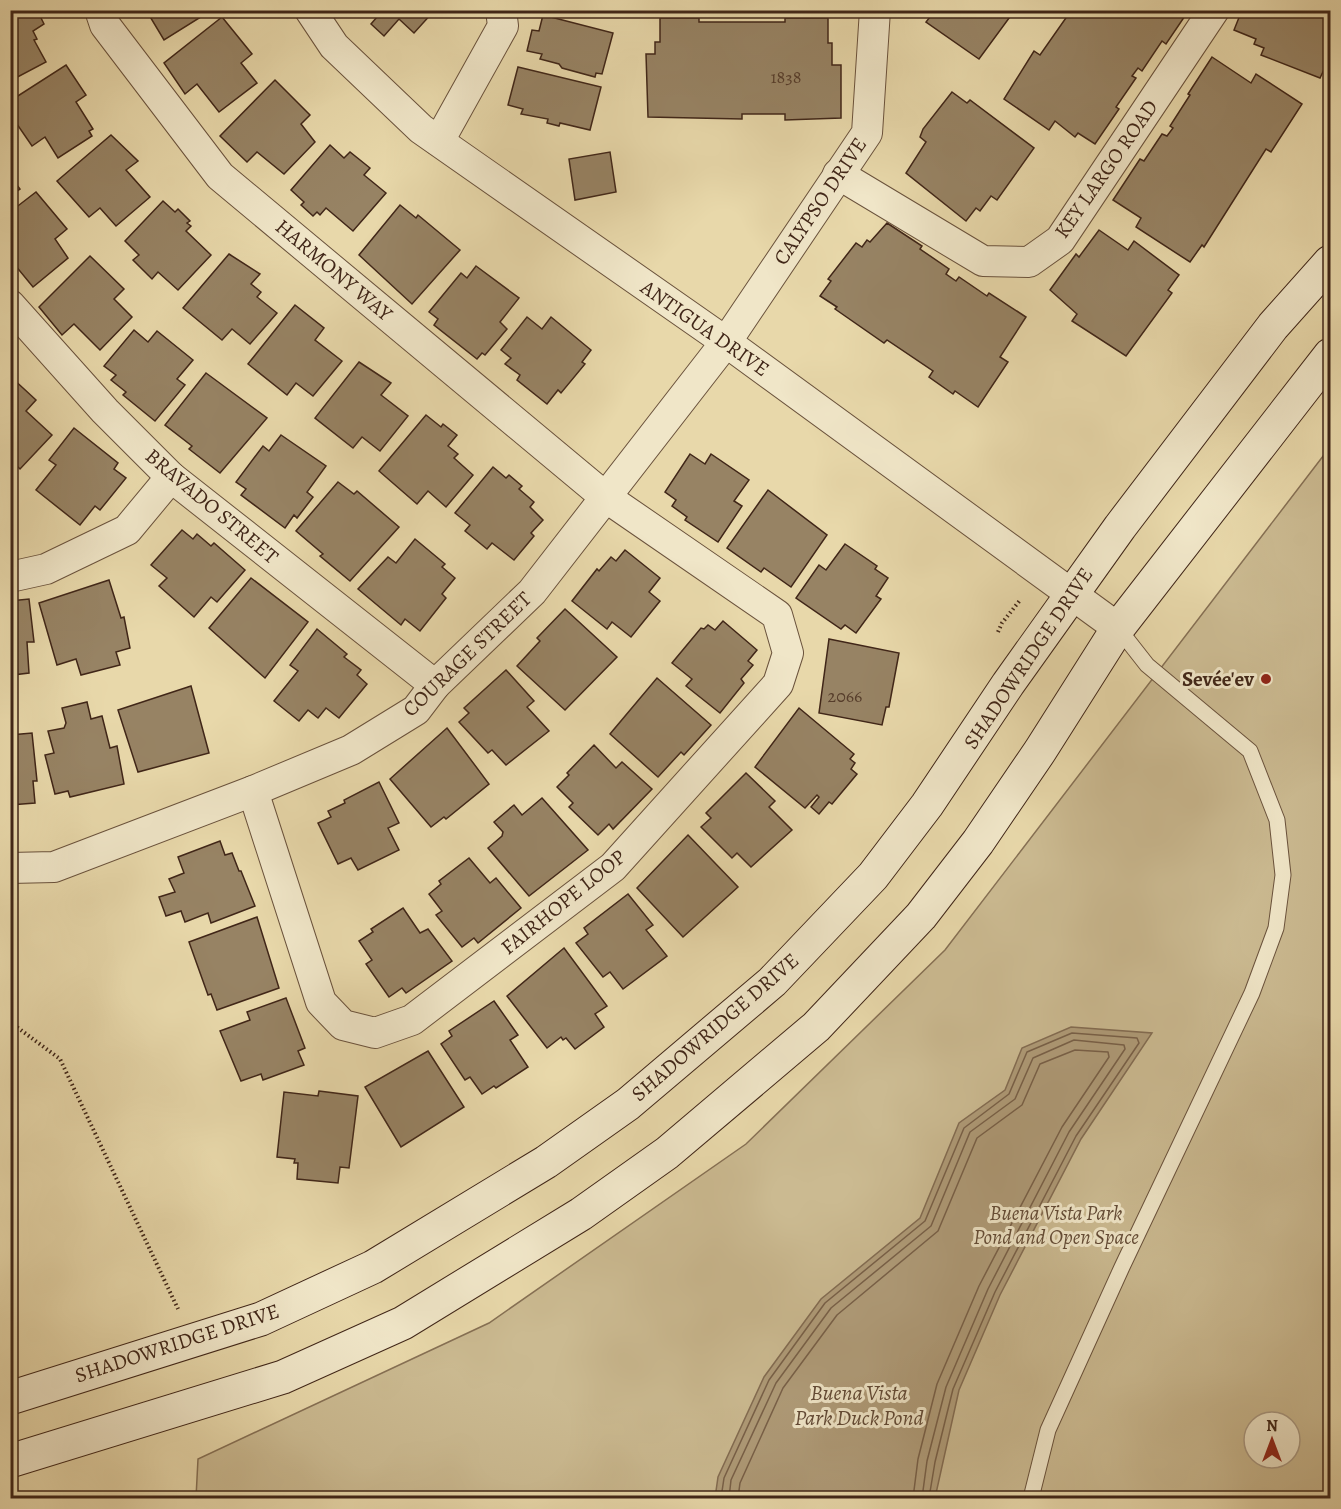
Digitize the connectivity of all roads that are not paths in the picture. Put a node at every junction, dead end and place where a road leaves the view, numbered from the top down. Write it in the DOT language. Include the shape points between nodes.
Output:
graph roads {
  1 [pos="100,10"];
  2 [pos="310,10"];
  3 [pos="501,10"];
  4 [pos="875,10"];
  5 [pos="1215,10"];
  6 [pos="439,141"];
  7 [pos="838,174"];
  8 [pos="1330,262"];
  9 [pos="10,305"];
  10 [pos="726,342"];
  11 [pos="1330,355"];
  12 [pos="171,477"];
  13 [pos="604,496"];
  14 [pos="10,577"];
  15 [pos="1071,593"];
  16 [pos="1118,628"];
  17 [pos="435,685"];
  18 [pos="253,791"];
  19 [pos="10,868"];
  20 [pos="10,1398"];
  21 [pos="10,1461"];
  22 [pos="1031,1498"];
  1 -- 13 [label="street, HARMONY WAY" via="105,25 220,176"];
  2 -- 6 [label="street, ANTIGUA DRIVE" via="334,46 421,129"];
  3 -- 6 [label="street" via="503,26"];
  4 -- 7 [label="street, CALYPSO DRIVE" via="867,132"];
  5 -- 7 [label="street, KEY LARGO ROAD" via="1060,240 1029,262 983,261"];
  6 -- 10 [label="street, ANTIGUA DRIVE"];
  7 -- 10 [label="street, CALYPSO DRIVE"];
  8 -- 15 [label="street, SHADOWRIDGE DRIVE" via="1273,326"];
  9 -- 12 [label="street, BRAVADO STREET" via="105,411"];
  10 -- 13 [label="street, COURAGE STREET"];
  10 -- 15 [label="street, ANTIGUA DRIVE"];
  11 -- 16 [label="street"];
  12 -- 14 [label="street" via="127,530 46,569"];
  12 -- 17 [label="street, BRAVADO STREET"];
  13 -- 17 [label="street, COURAGE STREET" via="532,592"];
  13 -- 18 [label="street, FAIRHOPE LOOP" via="777,615 788,653 778,684 613,867 411,1020 375,1033 343,1025 321,1002"];
  15 -- 16 [label="street, ANTIGUA DRIVE"];
  15 -- 20 [label="street, SHADOWRIDGE DRIVE" via="927,805 873,876 772,982 628,1104 546,1162 373,1267 261,1319"];
  16 -- 21 [label="street" via="978,842 921,916 816,1027 667,1153 581,1214 403,1323 283,1377"];
  16 -- 22 [label="lane" via="1148,665 1250,751 1277,820 1283,876 1276,928 1252,993 1048,1430"];
  17 -- 18 [label="street, COURAGE STREET" via="416,710 351,750"];
  18 -- 19 [label="street, COURAGE STREET" via="54,867"];
}
